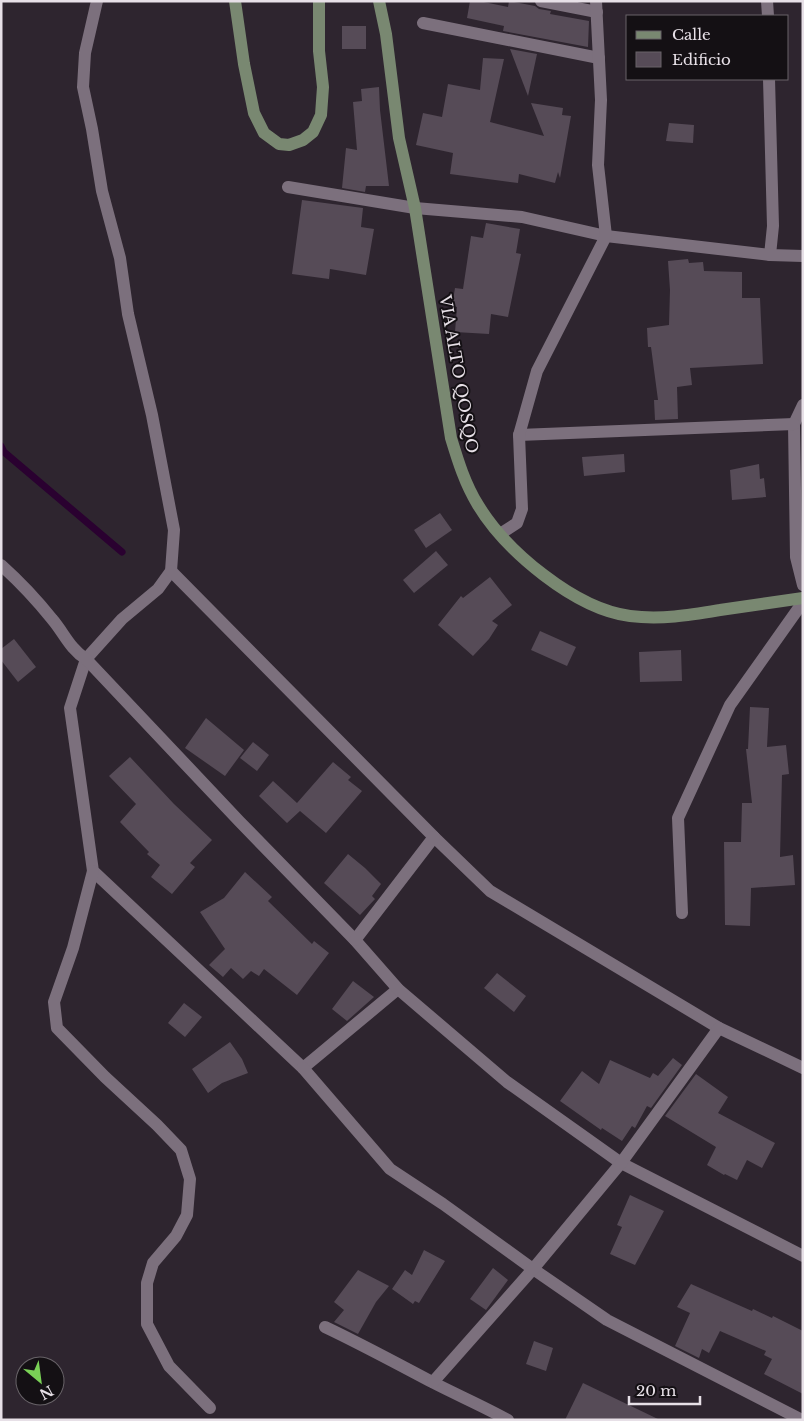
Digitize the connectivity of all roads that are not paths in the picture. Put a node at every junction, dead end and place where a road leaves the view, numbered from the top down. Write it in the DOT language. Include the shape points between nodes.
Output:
graph roads {
  1 [pos="97,1"];
  2 [pos="235,1"];
  3 [pos="319,1"];
  4 [pos="379,1"];
  5 [pos="541,1"];
  6 [pos="767,1"];
  7 [pos="596,7"];
  8 [pos="768,15"];
  9 [pos="424,23"];
  10 [pos="599,58"];
  11 [pos="769,80"];
  12 [pos="288,187"];
  13 [pos="415,208"];
  14 [pos="606,236"];
  15 [pos="770,255"];
  16 [pos="803,256"];
  17 [pos="803,405"];
  18 [pos="794,424"];
  19 [pos="519,435"];
  20 [pos="500,534"];
  21 [pos="1,565"];
  22 [pos="171,571"];
  23 [pos="803,585"];
  24 [pos="803,598"];
  25 [pos="803,602"];
  26 [pos="86,659"];
  27 [pos="434,838"];
  28 [pos="93,871"];
  29 [pos="682,912"];
  30 [pos="355,940"];
  31 [pos="398,989"];
  32 [pos="719,1028"];
  33 [pos="303,1068"];
  34 [pos="803,1068"];
  35 [pos="621,1163"];
  36 [pos="803,1256"];
  37 [pos="533,1269"];
  38 [pos="325,1327"];
  39 [pos="433,1382"];
  40 [pos="210,1408"];
  41 [pos="508,1420"];
  42 [pos="802,1420"];
  1 -- 22 [label="street" via="85,53 83,87 174,530"];
  2 -- 3 [label="street" via="254,113 264,133 278,144 289,145 313,132 321,114"];
  4 -- 13 [label="street, VIA ALTO QOSQO" via="399,138"];
  5 -- 7 [label="street"];
  6 -- 8 [label="street"];
  7 -- 10 [label="street"];
  9 -- 10 [label="street"];
  10 -- 14 [label="street" via="598,165"];
  11 -- 15 [label="street" via="773,226"];
  12 -- 13 [label="street"];
  13 -- 14 [label="street" via="522,217"];
  13 -- 20 [label="street, VIA ALTO QOSQO" via="452,438 461,473 478,505"];
  14 -- 15 [label="street"];
  14 -- 19 [label="street" via="537,370"];
  15 -- 16 [label="street"];
  17 -- 18 [label="street"];
  18 -- 19 [label="street"];
  18 -- 23 [label="street" via="796,557"];
  19 -- 20 [label="street" via="522,509 517,523"];
  20 -- 24 [label="street, VIA ALTO QOSQO" via="532,565 573,596 629,616 672,618"];
  21 -- 26 [label="street" via="53,620 76,653"];
  22 -- 26 [label="street" via="158,589 122,619"];
  22 -- 27 [label="street"];
  25 -- 29 [label="street" via="730,705 678,818"];
  26 -- 28 [label="street" via="70,708"];
  26 -- 30 [label="street"];
  27 -- 30 [label="street"];
  27 -- 32 [label="street" via="490,891"];
  28 -- 33 [label="street"];
  28 -- 40 [label="street" via="73,948 54,1002 57,1028 181,1150 190,1179 187,1215 176,1236 153,1263 146,1283 148,1324 169,1366"];
  30 -- 31 [label="street"];
  31 -- 33 [label="street"];
  31 -- 35 [label="street" via="506,1082"];
  32 -- 34 [label="street"];
  32 -- 35 [label="street"];
  33 -- 37 [label="street" via="390,1169"];
  35 -- 36 [label="street"];
  35 -- 37 [label="street"];
  37 -- 39 [label="street"];
  37 -- 42 [label="street" via="607,1320"];
  38 -- 39 [label="street"];
  39 -- 41 [label="street"];
}
